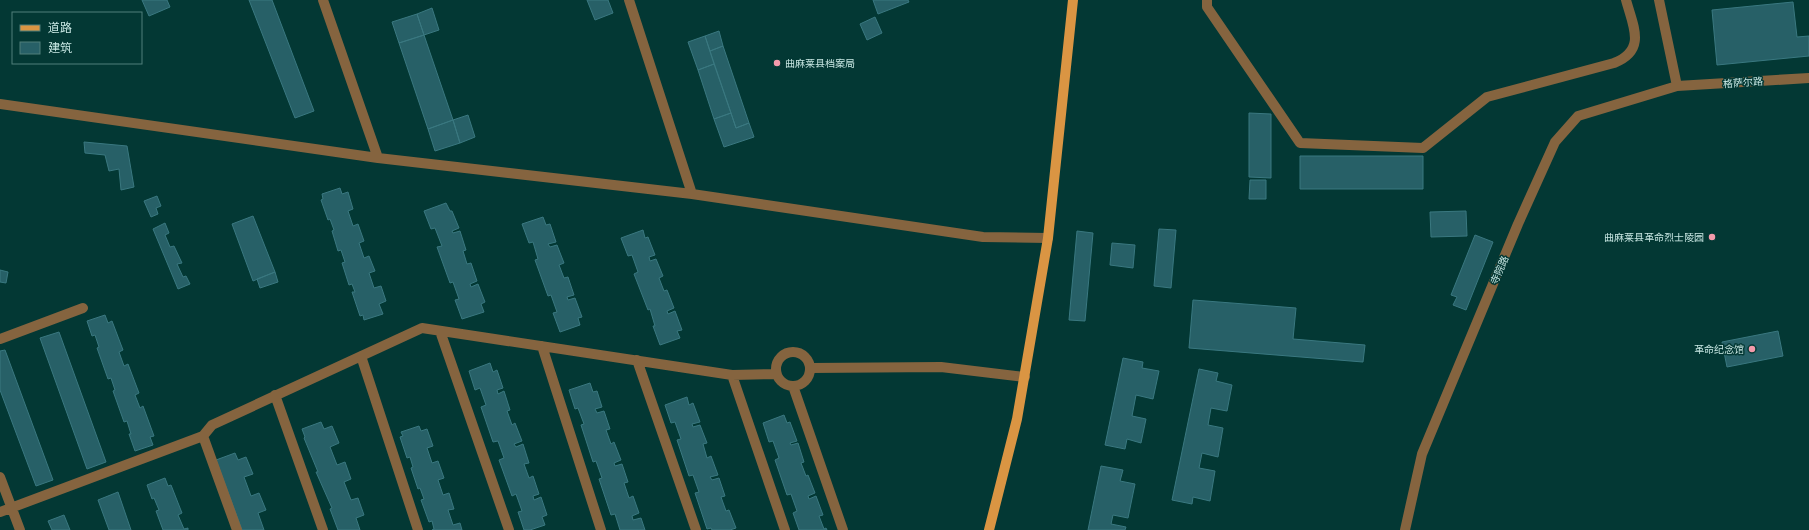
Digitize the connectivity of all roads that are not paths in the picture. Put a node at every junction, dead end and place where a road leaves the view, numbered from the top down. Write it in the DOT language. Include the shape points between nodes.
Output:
graph roads {
  1 [pos="323,0"];
  2 [pos="628,0"];
  3 [pos="1073,0"];
  4 [pos="1207,0"];
  5 [pos="1626,0"];
  6 [pos="1658,0"];
  7 [pos="1809,78"];
  8 [pos="1677,86"];
  9 [pos="0,104"];
  10 [pos="378,158"];
  11 [pos="692,194"];
  12 [pos="1048,238"];
  13 [pos="83,308"];
  14 [pos="440,331"];
  15 [pos="0,339"];
  16 [pos="542,346"];
  17 [pos="361,356"];
  18 [pos="637,360"];
  19 [pos="810,368"];
  20 [pos="776,374"];
  21 [pos="732,375"];
  22 [pos="1025,377"];
  23 [pos="793,386"];
  24 [pos="275,395"];
  25 [pos="203,436"];
  26 [pos="0,477"];
  27 [pos="11,508"];
  28 [pos="0,512"];
  29 [pos="20,530"];
  30 [pos="237,530"];
  31 [pos="323,530"];
  32 [pos="418,530"];
  33 [pos="509,530"];
  34 [pos="601,530"];
  35 [pos="696,530"];
  36 [pos="785,530"];
  37 [pos="843,530"];
  38 [pos="989,530"];
  39 [pos="1405,530"];
  1 -- 10 [label="street"];
  2 -- 11 [label="street"];
  3 -- 12 [label="main road"];
  4 -- 5 [label="street" via="1207,7 1300,143 1423,148 1488,97 1625,59 1633,48 1636,37"];
  6 -- 8 [label="street"];
  7 -- 8 [label="street, 格萨尔路"];
  8 -- 39 [label="street, 寺院路" via="1578,116 1556,142 1518,224 1422,454"];
  9 -- 10 [label="street"];
  10 -- 11 [label="street"];
  11 -- 12 [label="street" via="983,237"];
  12 -- 22 [label="main road"];
  13 -- 15 [label="street"];
  14 -- 16 [label="street"];
  14 -- 17 [label="street" via="422,328"];
  14 -- 33 [label="street"];
  16 -- 18 [label="street"];
  16 -- 34 [label="street"];
  17 -- 24 [label="street"];
  17 -- 32 [label="street"];
  18 -- 21 [label="street"];
  18 -- 35 [label="street"];
  19 -- 20 [label="street" via="806,358 801,354 788,352 778,360"];
  19 -- 22 [label="street" via="941,367"];
  19 -- 23 [label="street" via="804,382"];
  20 -- 21 [label="street"];
  20 -- 23 [label="street" via="785,384"];
  21 -- 36 [label="street"];
  22 -- 38 [label="main road" via="1018,419"];
  23 -- 37 [label="street"];
  24 -- 25 [label="street" via="212,424"];
  24 -- 31 [label="street"];
  25 -- 27 [label="street"];
  25 -- 30 [label="street"];
  26 -- 27 [label="street"];
  27 -- 28 [label="street"];
  27 -- 29 [label="street"];
}
